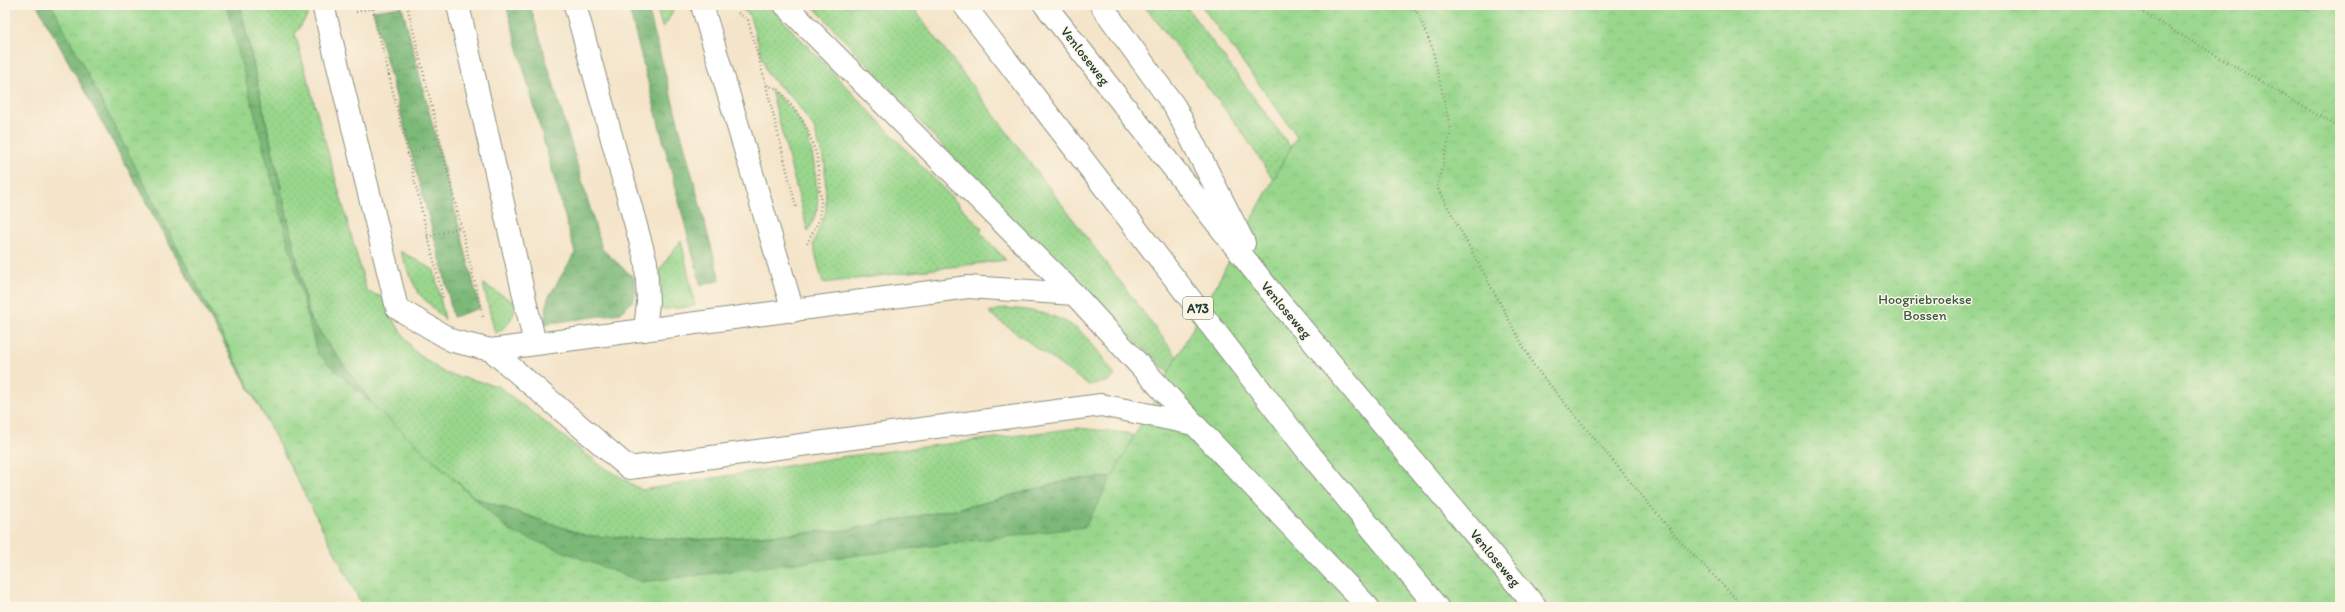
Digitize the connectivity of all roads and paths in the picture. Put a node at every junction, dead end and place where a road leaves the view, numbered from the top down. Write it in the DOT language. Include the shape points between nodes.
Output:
graph roads {
  1 [pos="323,5"];
  2 [pos="372,5"];
  3 [pos="407,5"];
  4 [pos="458,5"];
  5 [pos="575,5"];
  6 [pos="702,5"];
  7 [pos="785,5"];
  8 [pos="964,5"];
  9 [pos="1045,5"];
  10 [pos="1101,5"];
  11 [pos="1414,5"];
  12 [pos="2130,5"];
  13 [pos="731,9"];
  14 [pos="422,66"];
  15 [pos="388,75"];
  16 [pos="766,85"];
  17 [pos="2340,128"];
  18 [pos="441,144"];
  19 [pos="407,154"];
  20 [pos="797,208"];
  21 [pos="461,227"];
  22 [pos="427,237"];
  23 [pos="804,238"];
  24 [pos="806,246"];
  25 [pos="808,254"];
  26 [pos="1266,287"];
  27 [pos="1074,294"];
  28 [pos="793,310"];
  29 [pos="645,330"];
  30 [pos="453,341"];
  31 [pos="535,344"];
  32 [pos="491,350"];
  33 [pos="1194,424"];
  34 [pos="1368,607"];
  35 [pos="1437,607"];
  36 [pos="1536,607"];
  37 [pos="1744,607"];
  1 -- 30 [label="main road" via="397,308"];
  2 -- 15 [label="path"];
  3 -- 14 [label="path"];
  4 -- 31 [label="main road"];
  5 -- 29 [label="main road" via="646,262 648,302"];
  6 -- 28 [label="main road"];
  7 -- 27 [label="main road"];
  8 -- 35 [label="main road, A73" via="1309,453"];
  9 -- 26 [label="main road, Venloseweg"];
  10 -- 26 [label="main road" via="1175,107"];
  11 -- 37 [label="path" via="1432,47 1451,131 1437,187 1534,366 1678,539"];
  12 -- 17 [label="path"];
  13 -- 16 [label="path" via="748,20"];
  14 -- 15 [label="path"];
  14 -- 18 [label="path"];
  15 -- 19 [label="path"];
  16 -- 20 [label="path"];
  16 -- 24 [label="path" via="778,89 802,120 817,156 821,200 819,220"];
  18 -- 19 [label="path"];
  18 -- 21 [label="path"];
  19 -- 22 [label="path"];
  21 -- 22 [label="path"];
  21 -- 32 [label="path"];
  22 -- 30 [label="path"];
  23 -- 24 [label="path"];
  24 -- 25 [label="path"];
  26 -- 36 [label="main road, Venloseweg"];
  27 -- 28 [label="main road" via="968,287"];
  27 -- 33 [label="main road"];
  28 -- 29 [label="main road"];
  29 -- 31 [label="main road"];
  30 -- 32 [label="main road"];
  31 -- 32 [label="main road"];
  32 -- 33 [label="main road" via="629,468 1101,406"];
  33 -- 34 [label="main road"];
}
